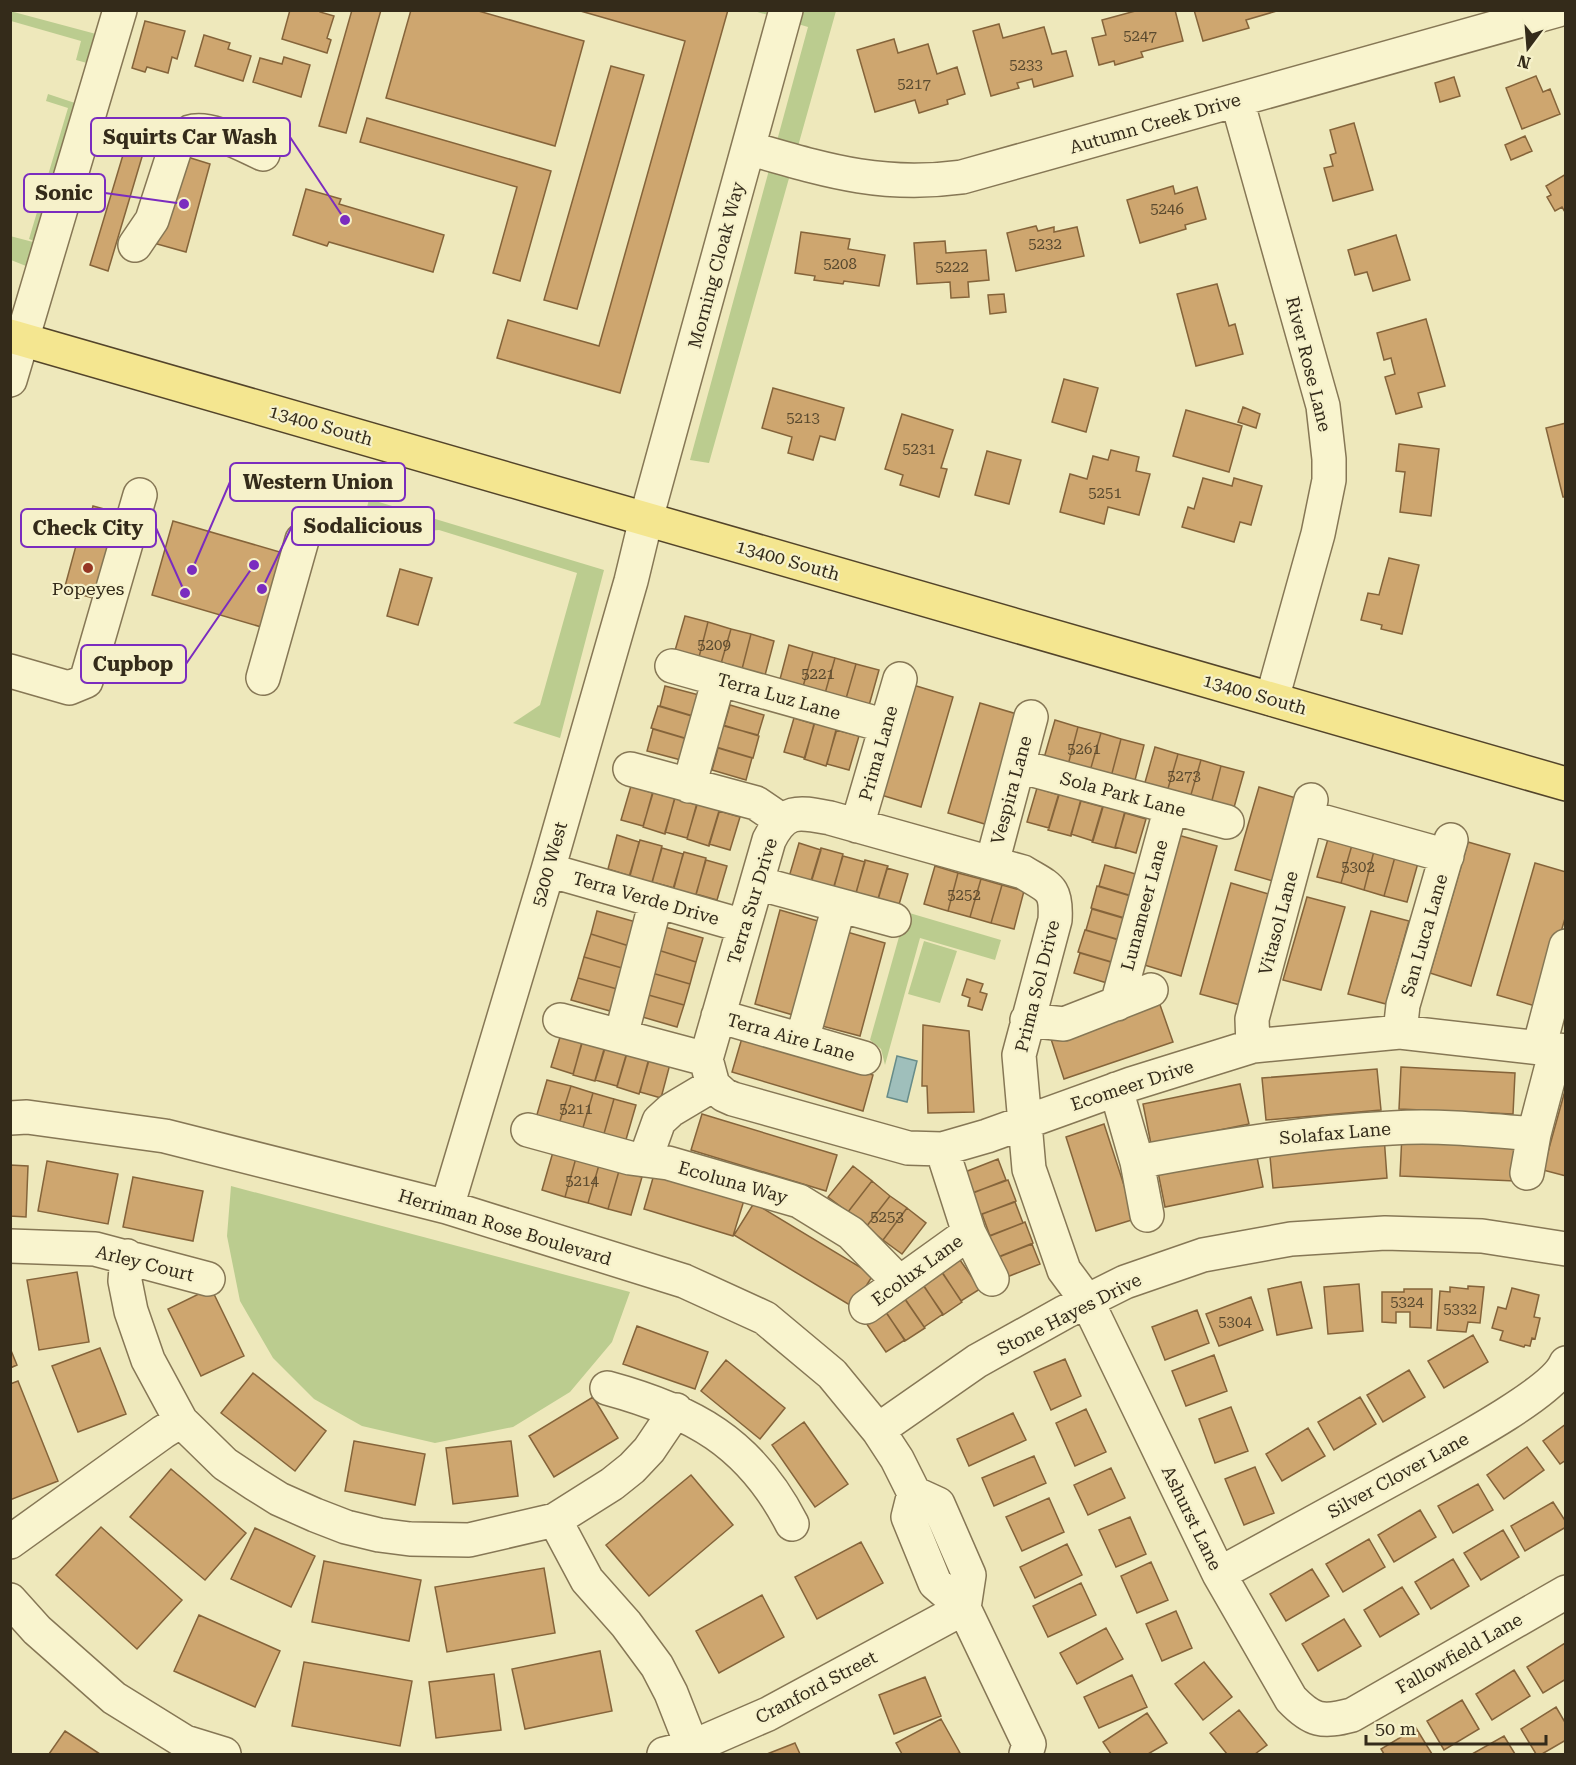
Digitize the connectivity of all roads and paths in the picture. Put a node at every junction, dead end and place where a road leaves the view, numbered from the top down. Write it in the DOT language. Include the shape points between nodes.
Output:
graph roads {
  1 [pos="120,10"];
  2 [pos="786,10"];
  3 [pos="1558,10"];
  4 [pos="1237,100"];
  5 [pos="748,148"];
  6 [pos="262,154"];
  7 [pos="135,245"];
  8 [pos="16,337"];
  9 [pos="10,380"];
  10 [pos="140,495"];
  11 [pos="646,519"];
  12 [pos="302,540"];
  13 [pos="672,666"];
  14 [pos="10,671"];
  15 [pos="263,678"];
  16 [pos="719,679"];
  17 [pos="900,679"];
  18 [pos="1272,699"];
  19 [pos="1031,717"];
  20 [pos="886,726"];
  21 [pos="1018,766"];
  22 [pos="630,769"];
  23 [pos="1566,784"];
  24 [pos="689,786"];
  25 [pos="1171,807"];
  26 [pos="781,820"];
  27 [pos="1227,822"];
  28 [pos="857,826"];
  29 [pos="1449,848"];
  30 [pos="992,863"];
  31 [pos="548,870"];
  32 [pos="757,883"];
  33 [pos="1051,889"];
  34 [pos="656,901"];
  35 [pos="839,906"];
  36 [pos="894,920"];
  37 [pos="744,926"];
  38 [pos="1566,946"];
  39 [pos="1151,990"];
  40 [pos="1117,1004"];
  41 [pos="718,1016"];
  42 [pos="560,1020"];
  43 [pos="1027,1020"];
  44 [pos="1400,1032"];
  45 [pos="621,1036"];
  46 [pos="802,1040"];
  47 [pos="1253,1046"];
  48 [pos="1553,1050"];
  49 [pos="864,1058"];
  50 [pos="709,1072"];
  51 [pos="1116,1089"];
  52 [pos="10,1118"];
  53 [pos="1025,1120"];
  54 [pos="528,1130"];
  55 [pos="1534,1134"];
  56 [pos="942,1149"];
  57 [pos="645,1160"];
  58 [pos="1137,1162"];
  59 [pos="1527,1173"];
  60 [pos="447,1207"];
  61 [pos="1148,1215"];
  62 [pos="969,1233"];
  63 [pos="10,1246"];
  64 [pos="1566,1249"];
  65 [pos="127,1256"];
  66 [pos="208,1279"];
  67 [pos="992,1279"];
  68 [pos="899,1282"];
  69 [pos="1087,1301"];
  70 [pos="866,1307"];
  71 [pos="1566,1364"];
  72 [pos="607,1388"];
  73 [pos="676,1410"];
  74 [pos="181,1421"];
  75 [pos="878,1430"];
  76 [pos="555,1520"];
  77 [pos="792,1524"];
  78 [pos="10,1542"];
  79 [pos="1219,1574"];
  80 [pos="1566,1592"];
  81 [pos="10,1600"];
  82 [pos="964,1608"];
  83 [pos="1318,1720"];
  84 [pos="182,1748"];
  85 [pos="1035,1751"];
  86 [pos="684,1752"];
  87 [pos="224,1755"];
  1 -- 8 [label="street"];
  2 -- 5 [label="street, Morning Cloak Way"];
  3 -- 4 [label="street, Autumn Creek Drive"];
  4 -- 5 [label="street, Autumn Creek Drive" via="992,170 936,181 866,178"];
  4 -- 18 [label="street, River Rose Lane" via="1323,406 1329,459 1329,480 1318,534"];
  5 -- 11 [label="street, Morning Cloak Way"];
  6 -- 7 [label="street" via="218,134 189,132 178,140 152,220"];
  8 -- 9 [label="street"];
  8 -- 11 [label="main road, 13400 South"];
  10 -- 14 [label="street" via="86,681 69,688"];
  11 -- 18 [label="main road, 13400 South"];
  11 -- 31 [label="street, 5200 West"];
  12 -- 15 [label="street"];
  13 -- 16 [label="street, Terra Luz Lane"];
  16 -- 20 [label="street, Terra Luz Lane"];
  16 -- 24 [label="street"];
  17 -- 20 [label="street, Prima Lane"];
  18 -- 23 [label="main road, 13400 South"];
  19 -- 21 [label="street, Vespira Lane"];
  20 -- 28 [label="street, Prima Lane"];
  21 -- 25 [label="street, Sola Park Lane"];
  21 -- 30 [label="street, Vespira Lane"];
  22 -- 24 [label="street"];
  24 -- 26 [label="street" via="756,803"];
  25 -- 27 [label="street, Sola Park Lane"];
  25 -- 40 [label="street, Lunameer Lane"];
  26 -- 28 [label="street, Terra Sur Drive" via="802,813"];
  26 -- 32 [label="street, Terra Sur Drive" via="769,840"];
  28 -- 30 [label="street, Terra Sur Drive"];
  29 -- 44 [label="street, San Luca Lane" via="1403,1005"];
  29 -- 47 [label="street, Vitasol Lane" via="1309,808 1252,1019"];
  30 -- 33 [label="street, Terra Sur Drive" via="1023,872"];
  31 -- 34 [label="street, Terra Verde Drive"];
  31 -- 60 [label="street, 5200 West"];
  32 -- 35 [label="street"];
  32 -- 37 [label="street, Terra Sur Drive"];
  33 -- 43 [label="street, Prima Sol Drive" via="1056,901 1055,920"];
  34 -- 37 [label="street, Terra Verde Drive"];
  34 -- 45 [label="street"];
  35 -- 36 [label="street"];
  35 -- 46 [label="street"];
  37 -- 41 [label="street, Terra Sur Drive"];
  38 -- 48 [label="street"];
  39 -- 40 [label="street, Lunameer Lane"];
  40 -- 43 [label="street, Lunameer Lane" via="1064,1024"];
  41 -- 46 [label="street, Terra Aire Lane"];
  41 -- 50 [label="street, Terra Sur Drive"];
  42 -- 45 [label="street, Ecomeer Drive"];
  43 -- 53 [label="street, Prima Sol Drive" via="1018,1055"];
  44 -- 47 [label="street, Ecomeer Drive"];
  44 -- 48 [label="street, Ecomeer Drive"];
  45 -- 50 [label="street, Ecomeer Drive"];
  46 -- 49 [label="street, Terra Aire Lane"];
  47 -- 51 [label="street, Ecomeer Drive"];
  48 -- 55 [label="street"];
  50 -- 56 [label="street, Ecomeer Drive" via="724,1095 733,1099 908,1148"];
  50 -- 57 [label="street" via="659,1121"];
  51 -- 53 [label="street, Ecomeer Drive"];
  51 -- 58 [label="street"];
  52 -- 60 [label="street, Herriman Rose Boulevard" via="165,1136"];
  53 -- 56 [label="street, Ecomeer Drive"];
  53 -- 69 [label="street, Prima Sol Drive" via="1029,1169 1064,1270"];
  54 -- 57 [label="street, Ecoluna Way"];
  55 -- 58 [label="street, Solafax Lane" via="1393,1127 1243,1142"];
  55 -- 59 [label="street"];
  56 -- 62 [label="street"];
  57 -- 68 [label="street, Ecoluna Way" via="668,1163 799,1201 851,1233"];
  58 -- 61 [label="street"];
  60 -- 75 [label="street, Herriman Rose Boulevard" via="684,1281 765,1318 832,1374"];
  62 -- 67 [label="street"];
  62 -- 68 [label="street, Ecolux Lane"];
  63 -- 65 [label="street, Arley Court" via="95,1249"];
  64 -- 69 [label="street, Stone Hayes Drive" via="1472,1236 1385,1233 1291,1239 1203,1255 1125,1282"];
  65 -- 66 [label="street, Arley Court"];
  65 -- 74 [label="street" via="125,1281 134,1320 148,1360"];
  68 -- 70 [label="street, Ecolux Lane"];
  69 -- 75 [label="street, Stone Hayes Drive" via="977,1361"];
  69 -- 79 [label="street, Ashurst Lane"];
  71 -- 79 [label="street, Silver Clover Lane" via="1544,1388 1482,1428"];
  72 -- 73 [label="street"];
  73 -- 76 [label="street" via="632,1468"];
  73 -- 77 [label="street" via="728,1442 752,1466"];
  74 -- 76 [label="street" via="225,1464 255,1484 346,1527 410,1539 469,1540"];
  74 -- 78 [label="street"];
  75 -- 82 [label="street, Herriman Rose Boulevard" via="914,1493 938,1504 969,1575"];
  76 -- 86 [label="street" via="587,1580 657,1666 671,1693"];
  79 -- 83 [label="street, Ashurst Lane" via="1291,1699"];
  80 -- 83 [label="street, Fallowfield Lane" via="1352,1715"];
  81 -- 84 [label="street" via="114,1698"];
  82 -- 85 [label="street"];
  82 -- 86 [label="street, Cranford Street" via="768,1714"];
  84 -- 87 [label="street"];
}
